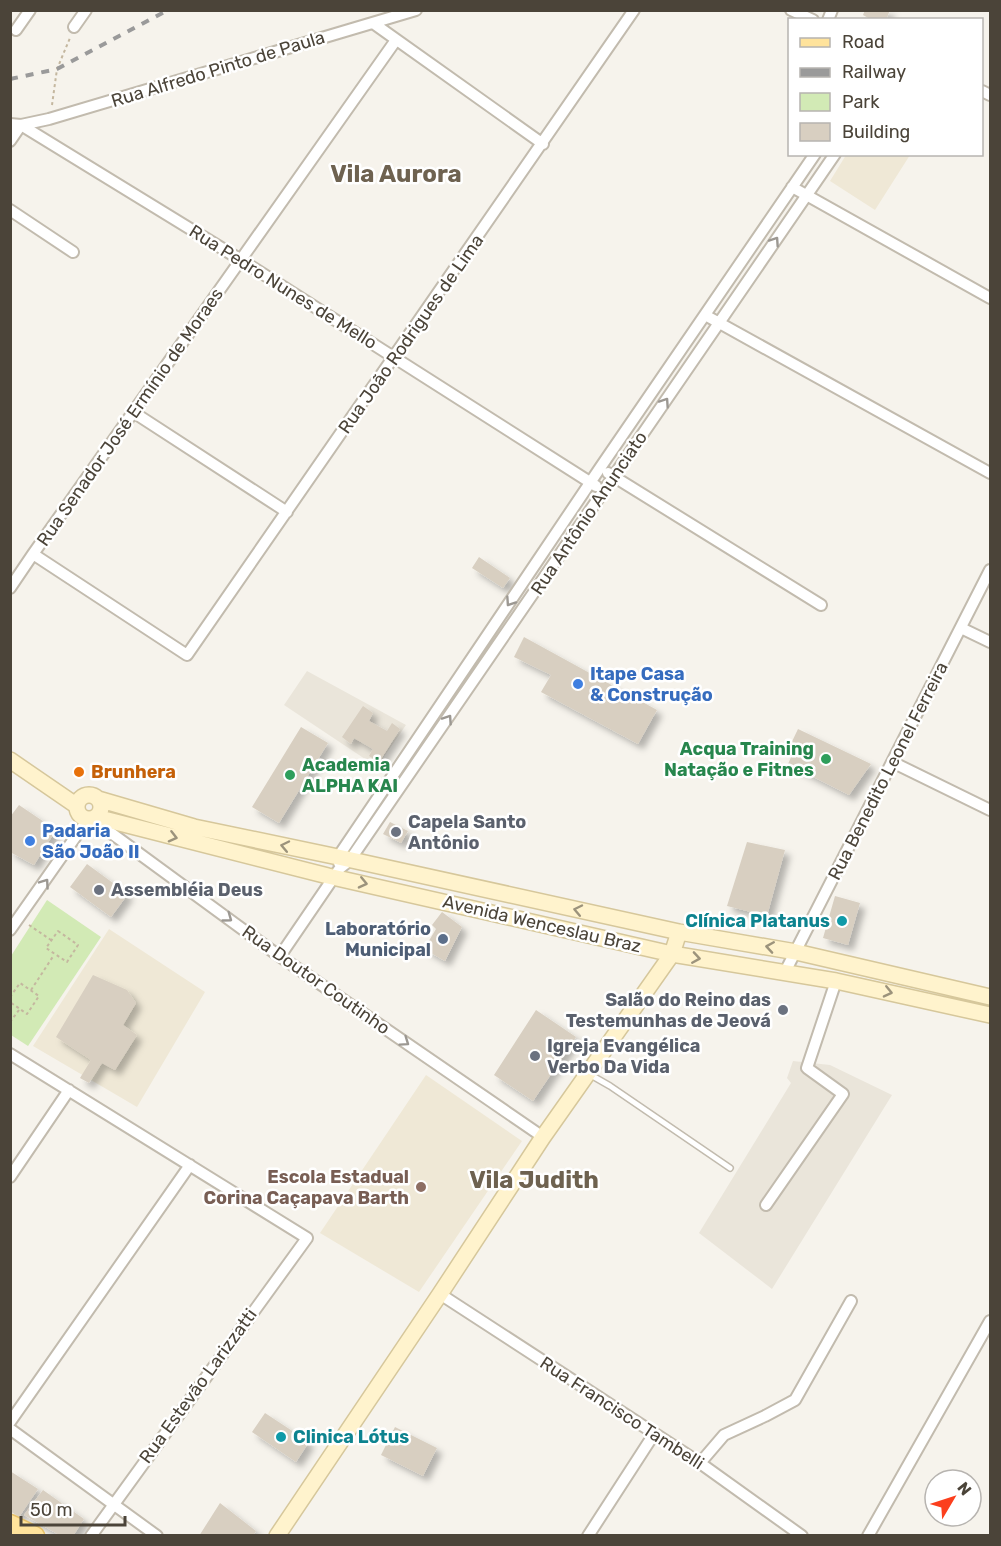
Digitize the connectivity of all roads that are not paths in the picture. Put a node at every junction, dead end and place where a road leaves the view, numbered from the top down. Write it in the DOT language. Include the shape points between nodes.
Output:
graph roads {
  1 [pos="30,10"];
  2 [pos="71,10"];
  3 [pos="416,10"];
  4 [pos="634,10"];
  5 [pos="791,10"];
  6 [pos="80,18"];
  7 [pos="809,18"];
  8 [pos="373,22"];
  9 [pos="16,30"];
  10 [pos="396,40"];
  11 [pos="16,125"];
  12 [pos="10,141"];
  13 [pos="543,144"];
  14 [pos="814,156"];
  15 [pos="834,156"];
  16 [pos="792,187"];
  17 [pos="806,196"];
  18 [pos="10,210"];
  19 [pos="73,252"];
  20 [pos="241,260"];
  21 [pos="732,276"];
  22 [pos="745,285"];
  23 [pos="990,298"];
  24 [pos="705,315"];
  25 [pos="720,322"];
  26 [pos="395,357"];
  27 [pos="133,412"];
  28 [pos="600,468"];
  29 [pos="990,473"];
  30 [pos="614,477"];
  31 [pos="591,483"];
  32 [pos="604,491"];
  33 [pos="287,512"];
  34 [pos="33,554"];
  35 [pos="990,570"];
  36 [pos="10,588"];
  37 [pos="821,605"];
  38 [pos="961,628"];
  39 [pos="490,633"];
  40 [pos="501,640"];
  41 [pos="990,642"];
  42 [pos="417,741"];
  43 [pos="429,747"];
  44 [pos="10,760"];
  45 [pos="892,762"];
  46 [pos="98,800"];
  47 [pos="77,806"];
  48 [pos="990,810"];
  49 [pos="92,818"];
  50 [pos="341,866"];
  51 [pos="515,896"];
  52 [pos="510,917"];
  53 [pos="10,930"];
  54 [pos="679,932"];
  55 [pos="796,952"];
  56 [pos="672,954"];
  57 [pos="280,956"];
  58 [pos="785,972"];
  59 [pos="836,981"];
  60 [pos="990,997"];
  61 [pos="990,1015"];
  62 [pos="10,1054"];
  63 [pos="588,1073"];
  64 [pos="69,1090"];
  65 [pos="543,1137"];
  66 [pos="190,1165"];
  67 [pos="729,1168"];
  68 [pos="10,1178"];
  69 [pos="766,1205"];
  70 [pos="440,1294"];
  71 [pos="851,1301"];
  72 [pos="990,1321"];
  73 [pos="10,1422"];
  74 [pos="10,1429"];
  75 [pos="654,1434"];
  76 [pos="700,1463"];
  77 [pos="113,1503"];
  78 [pos="10,1524"];
  79 [pos="35,1536"];
  80 [pos="91,1536"];
  81 [pos="157,1536"];
  82 [pos="277,1536"];
  83 [pos="588,1536"];
  84 [pos="802,1536"];
  85 [pos="868,1536"];
  1 -- 9 [label="street"];
  2 -- 6 [label="street"];
  3 -- 8 [label="street, Rua Alfredo Pinto de Paula"];
  4 -- 13 [label="street, Rua João Rodrigues de Lima"];
  5 -- 7 [label="street"];
  8 -- 10 [label="street"];
  8 -- 11 [label="street, Rua Alfredo Pinto de Paula" via="49,119"];
  10 -- 13 [label="street"];
  10 -- 20 [label="street, Rua Senador José Ermínio de Moraes"];
  11 -- 12 [label="street"];
  11 -- 20 [label="street, Rua Pedro Nunes de Mello"];
  13 -- 26 [label="street, Rua João Rodrigues de Lima"];
  14 -- 16 [label="street, Rua Antônio Anunciato"];
  15 -- 17 [label="street, Rua Antônio Anunciato"];
  16 -- 17 [label="street"];
  16 -- 21 [label="street, Rua Antônio Anunciato"];
  22 -- 17 [label="street, Rua Antônio Anunciato, one-way"];
  17 -- 23 [label="street"];
  18 -- 19 [label="street"];
  20 -- 26 [label="street, Rua Pedro Nunes de Mello"];
  20 -- 27 [label="street, Rua Senador José Ermínio de Moraes"];
  21 -- 22 [label="street"];
  21 -- 24 [label="street, Rua Antônio Anunciato"];
  22 -- 25 [label="street, Rua Antônio Anunciato"];
  24 -- 25 [label="street"];
  24 -- 28 [label="street, Rua Antônio Anunciato"];
  25 -- 29 [label="street"];
  30 -- 25 [label="street, Rua Antônio Anunciato, one-way"];
  26 -- 31 [label="street, Rua Pedro Nunes de Mello"];
  26 -- 33 [label="street, Rua João Rodrigues de Lima"];
  27 -- 33 [label="street"];
  27 -- 34 [label="street, Rua Senador José Ermínio de Moraes"];
  28 -- 30 [label="street"];
  28 -- 31 [label="street, Rua Antônio Anunciato"];
  30 -- 32 [label="street, Rua Antônio Anunciato"];
  30 -- 37 [label="street"];
  31 -- 32 [label="street, Rua Pedro Nunes de Mello"];
  31 -- 39 [label="street, Rua Antônio Anunciato, one-way"];
  32 -- 40 [label="street, Rua Antônio Anunciato"];
  33 -- 34 [label="street, Rua João Rodrigues de Lima" via="187,656"];
  34 -- 36 [label="street, Rua Senador José Ermínio de Moraes"];
  35 -- 38 [label="street, Rua Benedito Leonel Ferreira"];
  38 -- 41 [label="street"];
  38 -- 45 [label="street, Rua Benedito Leonel Ferreira"];
  39 -- 40 [label="street"];
  39 -- 42 [label="street, Rua Antônio Anunciato"];
  43 -- 40 [label="street, Rua Antônio Anunciato, one-way"];
  42 -- 43 [label="street"];
  42 -- 50 [label="street, Rua Antônio Anunciato"];
  43 -- 50 [label="street, Rua Antônio Anunciato"];
  44 -- 47 [label="main road"];
  45 -- 48 [label="street"];
  45 -- 55 [label="street, Rua Benedito Leonel Ferreira"];
  46 -- 47 [label="main road" via="88,795"];
  46 -- 49 [label="main road" via="101,811"];
  50 -- 46 [label="main road, Avenida Wenceslau Braz, one-way"];
  47 -- 49 [label="main road" via="81,816"];
  49 -- 50 [label="main road, Avenida Wenceslau Braz, one-way"];
  53 -- 49 [label="street, one-way"];
  49 -- 57 [label="street, Rua Doutor Coutinho, one-way"];
  50 -- 51 [label="main road, Avenida Wenceslau Braz"];
  50 -- 52 [label="main road, Avenida Wenceslau Braz, one-way"];
  50 -- 57 [label="street, Rua Antônio Anunciato"];
  51 -- 52 [label="main road"];
  54 -- 51 [label="main road, Avenida Wenceslau Braz, one-way"];
  52 -- 56 [label="main road, Avenida Wenceslau Braz"];
  55 -- 54 [label="main road, Avenida Wenceslau Braz, one-way"];
  54 -- 56 [label="main road"];
  55 -- 58 [label="street, Rua Benedito Leonel Ferreira"];
  55 -- 60 [label="main road, Avenida Wenceslau Braz"];
  56 -- 58 [label="main road, Avenida Wenceslau Braz, one-way"];
  56 -- 63 [label="main road"];
  57 -- 65 [label="street, Rua Doutor Coutinho, one-way"];
  58 -- 59 [label="main road, Avenida Wenceslau Braz"];
  59 -- 61 [label="main road, Avenida Wenceslau Braz, one-way"];
  59 -- 69 [label="street" via="807,1068 843,1094"];
  62 -- 64 [label="street"];
  63 -- 65 [label="main road"];
  63 -- 67 [label="lane"];
  64 -- 66 [label="street"];
  64 -- 68 [label="street"];
  65 -- 70 [label="main road"];
  66 -- 73 [label="street"];
  66 -- 77 [label="street, Rua Estevão Larizzatti" via="307,1238"];
  70 -- 75 [label="street, Rua Francisco Tambelli"];
  70 -- 82 [label="main road"];
  71 -- 76 [label="street" via="795,1400 724,1435"];
  72 -- 85 [label="street"];
  74 -- 77 [label="street"];
  75 -- 76 [label="street, Rua Francisco Tambelli"];
  75 -- 83 [label="street"];
  76 -- 84 [label="street, Rua Francisco Tambelli"];
  77 -- 80 [label="street, Rua Estevão Larizzatti"];
  77 -- 81 [label="street"];
  78 -- 79 [label="main road"];
}
